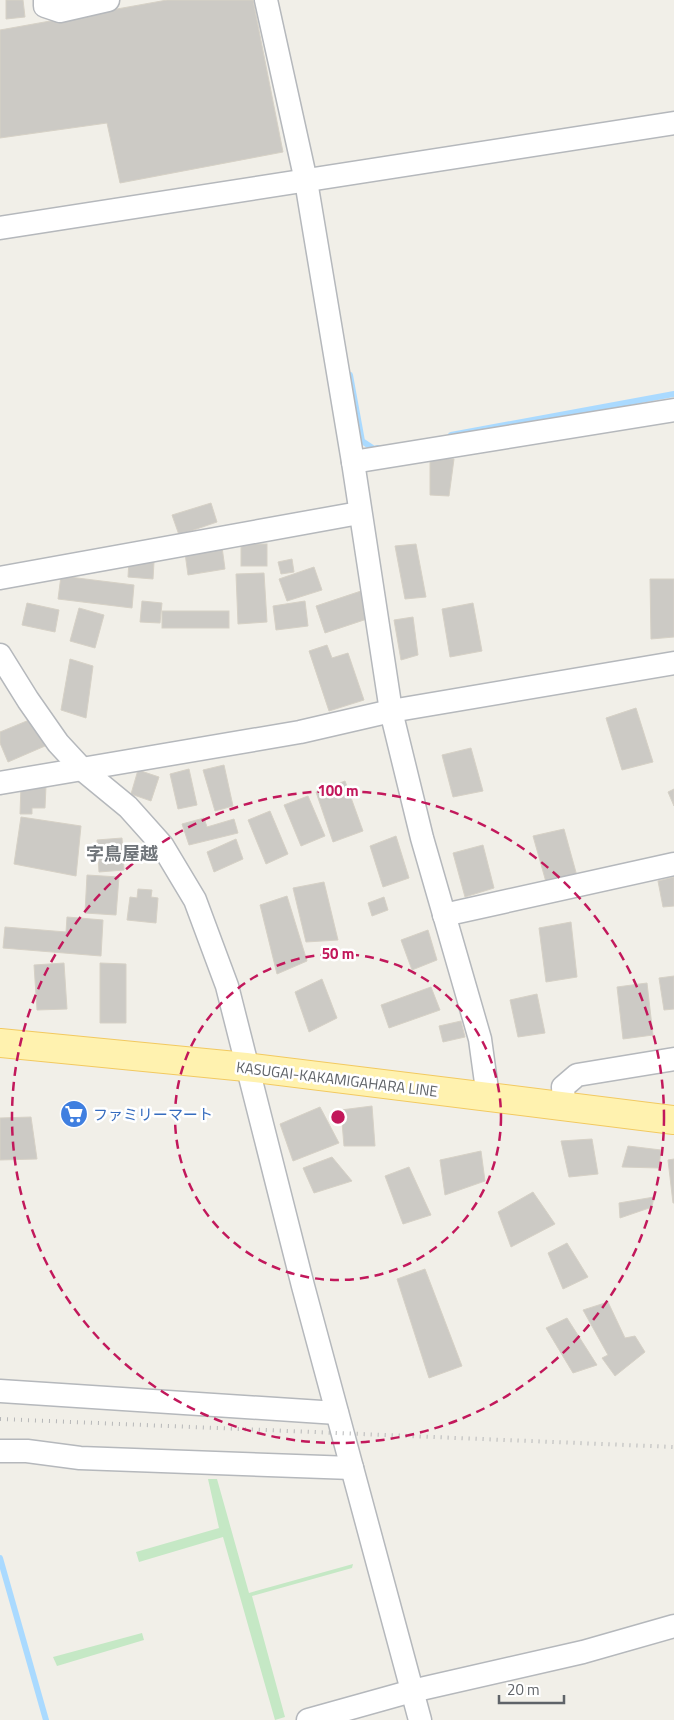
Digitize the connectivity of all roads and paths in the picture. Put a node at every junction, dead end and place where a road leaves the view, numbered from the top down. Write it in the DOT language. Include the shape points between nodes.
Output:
graph roads {
  1 [pos="45,0"];
  2 [pos="108,0"];
  3 [pos="266,0"];
  4 [pos="674,123"];
  5 [pos="306,182"];
  6 [pos="0,228"];
  7 [pos="674,410"];
  8 [pos="353,462"];
  9 [pos="359,513"];
  10 [pos="0,578"];
  11 [pos="0,655"];
  12 [pos="674,663"];
  13 [pos="391,711"];
  14 [pos="83,770"];
  15 [pos="0,783"];
  16 [pos="674,864"];
  17 [pos="444,916"];
  18 [pos="0,1042"];
  19 [pos="674,1059"];
  20 [pos="246,1067"];
  21 [pos="488,1097"];
  22 [pos="564,1106"];
  23 [pos="674,1120"];
  24 [pos="0,1391"];
  25 [pos="337,1413"];
  26 [pos="0,1451"];
  27 [pos="352,1468"];
  28 [pos="674,1626"];
  29 [pos="412,1692"];
  30 [pos="308,1720"];
  31 [pos="420,1720"];
  1 -- 2 [label="street" via="45,6 60,12"];
  3 -- 5 [label="street"];
  4 -- 5 [label="street"];
  5 -- 6 [label="street"];
  5 -- 8 [label="street"];
  7 -- 8 [label="street"];
  8 -- 9 [label="street"];
  9 -- 10 [label="street"];
  9 -- 13 [label="street"];
  11 -- 14 [label="street" via="58,743"];
  12 -- 13 [label="street"];
  13 -- 14 [label="street" via="300,732"];
  13 -- 17 [label="street"];
  14 -- 15 [label="street"];
  14 -- 20 [label="street" via="128,807 162,845 182,874 227,986"];
  16 -- 17 [label="street"];
  17 -- 21 [label="street" via="480,1039"];
  18 -- 20 [label="main road, KASUGAI-KAKAMIGAHARA LINE"];
  19 -- 22 [label="street" via="577,1076 563,1087"];
  20 -- 21 [label="main road, KASUGAI-KAKAMIGAHARA LINE"];
  20 -- 25 [label="street"];
  21 -- 22 [label="main road, KASUGAI-KAKAMIGAHARA LINE"];
  22 -- 23 [label="main road, KASUGAI-KAKAMIGAHARA LINE"];
  24 -- 25 [label="street"];
  25 -- 27 [label="street"];
  26 -- 27 [label="street" via="80,1458"];
  27 -- 29 [label="street"];
  28 -- 29 [label="street" via="583,1652"];
  29 -- 30 [label="street"];
  29 -- 31 [label="street"];
}
